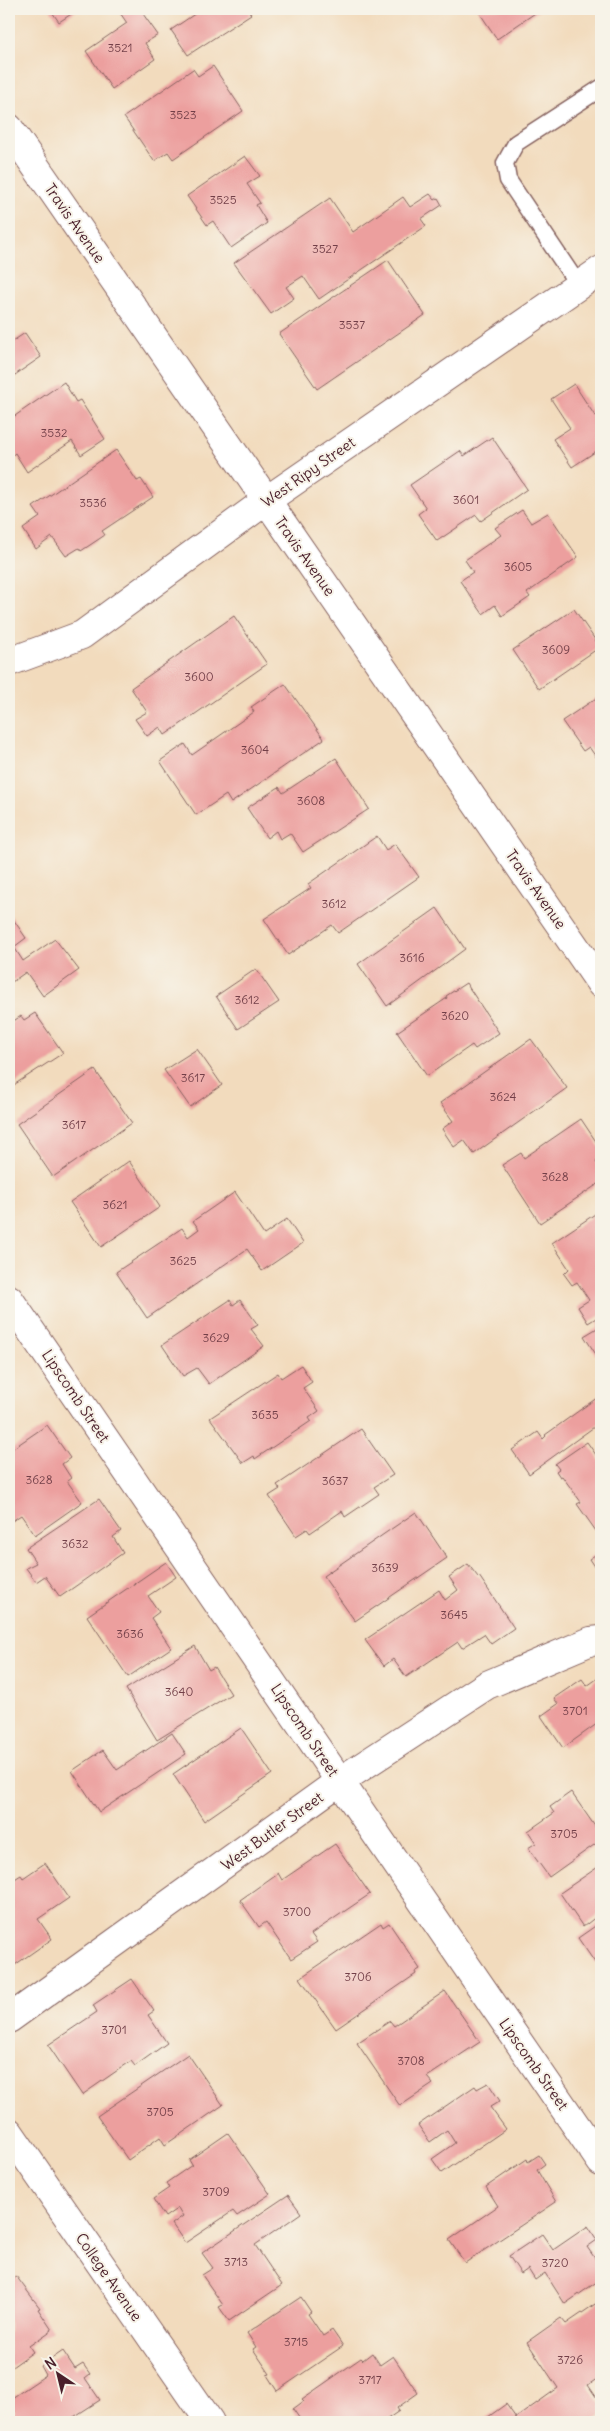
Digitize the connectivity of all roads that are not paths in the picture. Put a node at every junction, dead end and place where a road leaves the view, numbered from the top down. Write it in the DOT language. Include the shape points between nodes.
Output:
graph roads {
  1 [pos="601,88"];
  2 [pos="9,128"];
  3 [pos="601,270"];
  4 [pos="579,286"];
  5 [pos="267,500"];
  6 [pos="9,662"];
  7 [pos="601,984"];
  8 [pos="9,1299"];
  9 [pos="601,1640"];
  10 [pos="340,1782"];
  11 [pos="9,2019"];
  12 [pos="9,2132"];
  13 [pos="601,2162"];
  14 [pos="210,2422"];
  1 -- 4 [label="lane" via="516,143 505,163 508,180"];
  2 -- 5 [label="street, Travis Avenue"];
  3 -- 4 [label="street, West Ripy Street"];
  4 -- 5 [label="street, West Ripy Street"];
  5 -- 6 [label="street, West Ripy Street" via="82,635"];
  5 -- 7 [label="street, Travis Avenue"];
  8 -- 10 [label="street, Lipscomb Street"];
  9 -- 10 [label="street, West Butler Street" via="487,1685"];
  10 -- 11 [label="street, West Butler Street"];
  10 -- 13 [label="street, Lipscomb Street"];
  12 -- 14 [label="street, College Avenue"];
}
